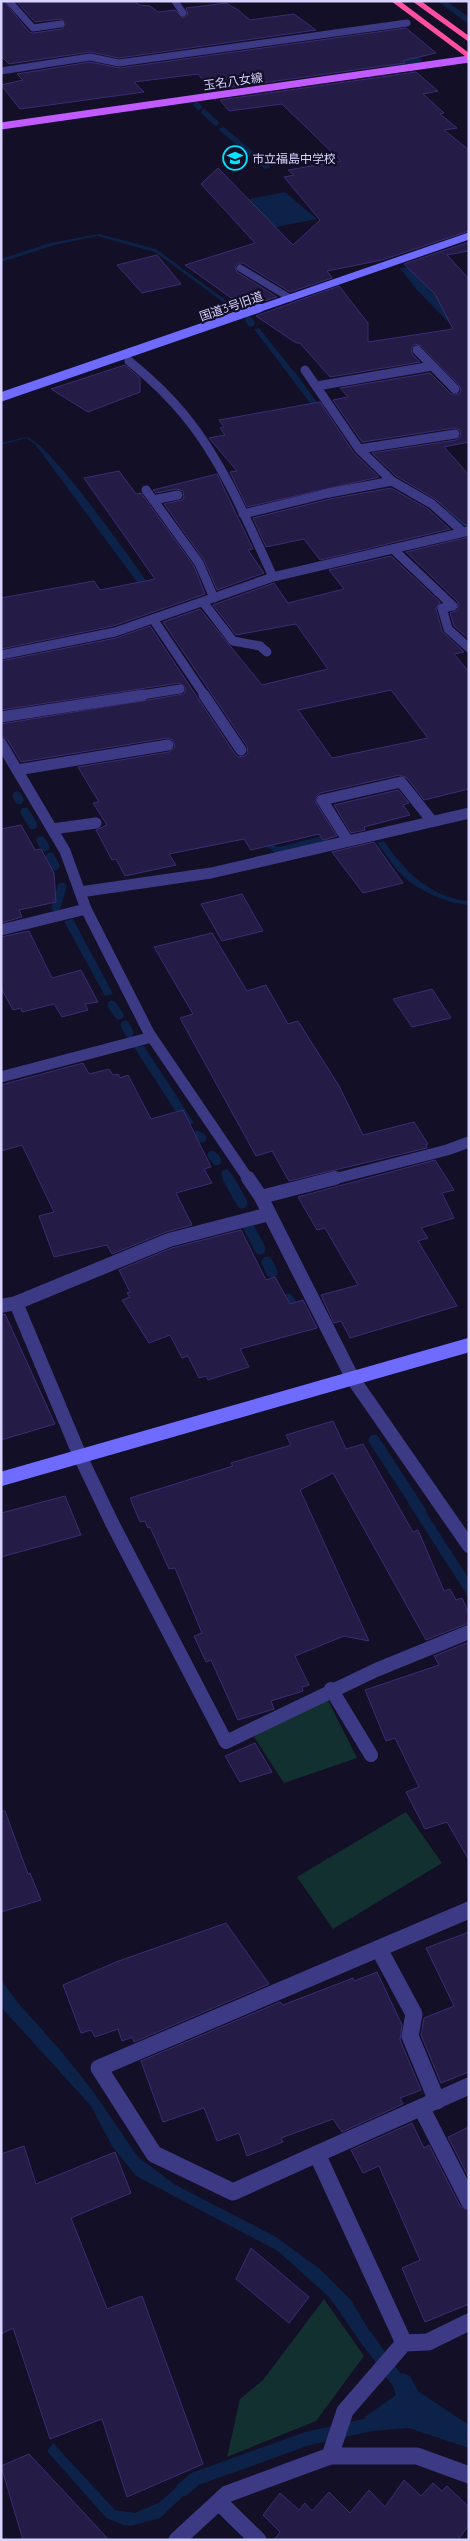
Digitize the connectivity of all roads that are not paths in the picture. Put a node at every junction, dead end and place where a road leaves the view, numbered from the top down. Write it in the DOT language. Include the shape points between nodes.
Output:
graph roads {
  1 [pos="9,1"];
  2 [pos="175,1"];
  3 [pos="395,1"];
  4 [pos="416,1"];
  5 [pos="183,13"];
  6 [pos="407,22"];
  7 [pos="61,24"];
  8 [pos="469,40"];
  9 [pos="469,58"];
  10 [pos="1,71"];
  11 [pos="1,126"];
  12 [pos="469,236"];
  13 [pos="240,268"];
  14 [pos="290,298"];
  15 [pos="416,350"];
  16 [pos="129,360"];
  17 [pos="432,366"];
  18 [pos="305,370"];
  19 [pos="317,386"];
  20 [pos="454,389"];
  21 [pos="1,397"];
  22 [pos="455,434"];
  23 [pos="359,449"];
  24 [pos="392,481"];
  25 [pos="146,490"];
  26 [pos="178,495"];
  27 [pos="153,500"];
  28 [pos="243,514"];
  29 [pos="466,532"];
  30 [pos="392,549"];
  31 [pos="273,577"];
  32 [pos="214,598"];
  33 [pos="203,602"];
  34 [pos="153,619"];
  35 [pos="469,648"];
  36 [pos="267,652"];
  37 [pos="1,655"];
  38 [pos="180,689"];
  39 [pos="1,717"];
  40 [pos="1,743"];
  41 [pos="168,746"];
  42 [pos="241,750"];
  43 [pos="17,770"];
  44 [pos="469,813"];
  45 [pos="432,821"];
  46 [pos="96,822"];
  47 [pos="52,829"];
  48 [pos="348,841"];
  49 [pos="80,892"];
  50 [pos="86,909"];
  51 [pos="1,930"];
  52 [pos="152,1037"];
  53 [pos="1,1077"];
  54 [pos="469,1142"];
  55 [pos="261,1197"];
  56 [pos="269,1214"];
  57 [pos="16,1303"];
  58 [pos="1,1306"];
  59 [pos="469,1345"];
  60 [pos="353,1379"];
  61 [pos="80,1456"];
  62 [pos="1,1479"];
  63 [pos="469,1546"];
  64 [pos="469,1632"];
  65 [pos="331,1689"];
  66 [pos="371,1755"];
  67 [pos="469,1910"];
  68 [pos="379,1949"];
  69 [pos="469,2086"];
  70 [pos="429,2105"];
  71 [pos="317,2154"];
  72 [pos="469,2201"];
  73 [pos="469,2322"];
  74 [pos="404,2343"];
  75 [pos="330,2456"];
  76 [pos="469,2475"];
  77 [pos="219,2502"];
  78 [pos="177,2540"];
  79 [pos="258,2540"];
  1 -- 7 [label="street" via="33,28"];
  2 -- 5 [label="street"];
  3 -- 9 [label="highway"];
  4 -- 8 [label="highway"];
  6 -- 10 [label="street" via="165,58 120,63 90,57"];
  9 -- 11 [label="main road, 玉名八女線"];
  12 -- 14 [label="street, 国道3号旧道"];
  13 -- 14 [label="street"];
  14 -- 21 [label="street, 国道3号旧道"];
  15 -- 17 [label="street"];
  16 -- 28 [label="street" via="172,399 205,444"];
  17 -- 19 [label="street"];
  17 -- 20 [label="street"];
  18 -- 19 [label="street"];
  19 -- 23 [label="street"];
  22 -- 23 [label="street"];
  23 -- 24 [label="street"];
  24 -- 28 [label="street"];
  24 -- 29 [label="street" via="432,504"];
  25 -- 27 [label="street"];
  26 -- 27 [label="street"];
  27 -- 32 [label="street" via="199,562"];
  28 -- 31 [label="street"];
  29 -- 30 [label="street"];
  30 -- 31 [label="street"];
  30 -- 35 [label="street" via="453,606 442,608 448,629"];
  31 -- 32 [label="street"];
  32 -- 33 [label="street"];
  33 -- 34 [label="street"];
  33 -- 36 [label="street" via="232,641 260,646"];
  34 -- 37 [label="street" via="114,632"];
  34 -- 42 [label="street"];
  38 -- 39 [label="street"];
  40 -- 43 [label="street"];
  41 -- 43 [label="street"];
  43 -- 47 [label="street"];
  44 -- 45 [label="street"];
  45 -- 48 [label="street"];
  45 -- 48 [label="street" via="400,782 322,800"];
  46 -- 47 [label="street"];
  47 -- 49 [label="street" via="65,851"];
  48 -- 49 [label="street" via="211,873"];
  49 -- 50 [label="street"];
  50 -- 51 [label="street"];
  50 -- 52 [label="street"];
  52 -- 53 [label="street"];
  52 -- 55 [label="street"];
  54 -- 55 [label="street"];
  55 -- 56 [label="street"];
  56 -- 57 [label="street" via="169,1240"];
  56 -- 60 [label="street"];
  57 -- 58 [label="street"];
  57 -- 61 [label="street"];
  59 -- 60 [label="street"];
  60 -- 61 [label="street"];
  60 -- 63 [label="street"];
  61 -- 62 [label="street"];
  61 -- 65 [label="street" via="226,1742"];
  64 -- 65 [label="street"];
  65 -- 66 [label="street"];
  67 -- 68 [label="street"];
  68 -- 70 [label="street" via="414,2014 410,2036"];
  68 -- 71 [label="street" via="99,2068 154,2154 233,2192"];
  69 -- 70 [label="street"];
  70 -- 71 [label="street"];
  70 -- 72 [label="street"];
  71 -- 74 [label="street"];
  73 -- 74 [label="street" via="428,2342"];
  74 -- 75 [label="street" via="345,2411"];
  75 -- 76 [label="street" via="417,2456"];
  75 -- 77 [label="street" via="227,2494"];
  77 -- 78 [label="street"];
  77 -- 79 [label="street"];
}
